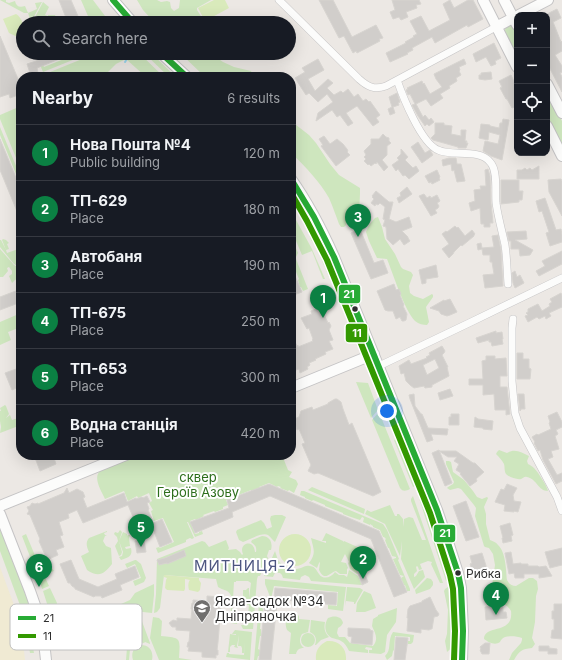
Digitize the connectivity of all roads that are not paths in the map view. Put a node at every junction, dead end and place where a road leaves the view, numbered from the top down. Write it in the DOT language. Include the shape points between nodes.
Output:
graph roads {
  1 [pos="113,0"];
  2 [pos="279,0"];
  3 [pos="483,0"];
  4 [pos="504,0"];
  5 [pos="548,0"];
  6 [pos="528,12"];
  7 [pos="514,15"];
  8 [pos="127,16"];
  9 [pos="295,16"];
  10 [pos="296,17"];
  11 [pos="514,20"];
  12 [pos="496,27"];
  13 [pos="169,60"];
  14 [pos="514,61"];
  15 [pos="182,72"];
  16 [pos="397,80"];
  17 [pos="550,90"];
  18 [pos="562,113"];
  19 [pos="550,132"];
  20 [pos="562,156"];
  21 [pos="296,186"];
  22 [pos="562,278"];
  23 [pos="508,284"];
  24 [pos="513,320"];
  25 [pos="374,354"];
  26 [pos="379,366"];
  27 [pos="296,386"];
  28 [pos="114,460"];
  29 [pos="0,506"];
  30 [pos="562,511"];
  31 [pos="0,514"];
  32 [pos="35,604"];
  33 [pos="44,650"];
  34 [pos="46,660"];
  35 [pos="462,660"];
  1 -- 8 [label="main road"];
  2 -- 9 [label="street"];
  3 -- 12 [label="main road"];
  4 -- 7 [label="main road"];
  5 -- 6 [label="main road"];
  10 -- 16 [label="street" via="363,82 378,88"];
  11 -- 12 [label="main road"];
  12 -- 14 [label="main road"];
  12 -- 16 [label="street"];
  13 -- 15 [label="main road"];
  16 -- 23 [label="street" via="416,124 433,147 443,152 482,156 492,164"];
  17 -- 18 [label="main road"];
  19 -- 20 [label="main road"];
  21 -- 25 [label="main road" via="328,244"];
  22 -- 26 [label="street"];
  24 -- 30 [label="street" via="512,381 515,413"];
  25 -- 26 [label="main road"];
  25 -- 27 [label="main road"];
  26 -- 35 [label="main road" via="437,510 453,557 462,597"];
  28 -- 29 [label="main road"];
  31 -- 32 [label="main road"];
  33 -- 34 [label="main road"];
}
